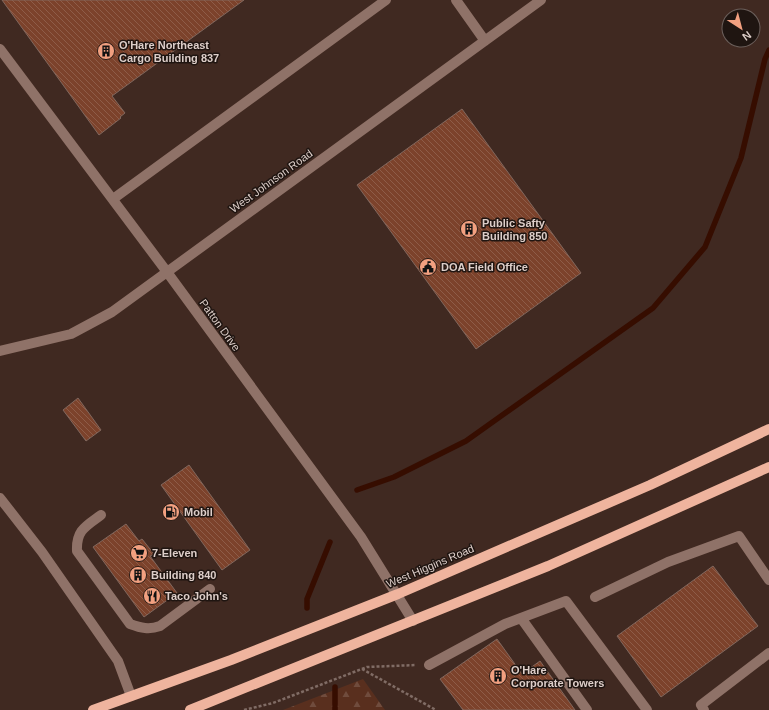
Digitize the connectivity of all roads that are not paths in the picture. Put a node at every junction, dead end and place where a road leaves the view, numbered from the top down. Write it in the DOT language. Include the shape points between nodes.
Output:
graph roads {
  1 [pos="386,0"];
  2 [pos="456,0"];
  3 [pos="541,0"];
  4 [pos="485,40"];
  5 [pos="0,49"];
  6 [pos="113,199"];
  7 [pos="167,272"];
  8 [pos="0,351"];
  9 [pos="769,429"];
  10 [pos="769,468"];
  11 [pos="0,498"];
  12 [pos="100,515"];
  13 [pos="769,580"];
  14 [pos="210,589"];
  15 [pos="398,594"];
  16 [pos="595,596"];
  17 [pos="521,618"];
  18 [pos="413,621"];
  19 [pos="769,653"];
  20 [pos="429,665"];
  21 [pos="131,696"];
  22 [pos="93,710"];
  23 [pos="190,710"];
  24 [pos="587,710"];
  25 [pos="647,710"];
  26 [pos="704,710"];
  1 -- 6 [label="street"];
  2 -- 4 [label="street"];
  3 -- 4 [label="street, West Johnson Road"];
  4 -- 7 [label="street, West Johnson Road"];
  5 -- 6 [label="street, Patton Drive"];
  6 -- 7 [label="street, Patton Drive"];
  7 -- 8 [label="street, West Johnson Road" via="112,312 71,334"];
  7 -- 15 [label="street, Patton Drive" via="361,536"];
  9 -- 15 [label="main road, West Higgins Road" via="650,485"];
  10 -- 18 [label="main road" via="548,566"];
  11 -- 21 [label="street" via="118,661"];
  12 -- 14 [label="street" via="81,530 77,551 130,624 152,629 160,626"];
  13 -- 16 [label="street" via="739,536 668,562"];
  15 -- 18 [label="street, Patton Drive"];
  15 -- 21 [label="main road, West Higgins Road" via="231,660"];
  17 -- 20 [label="street"];
  17 -- 24 [label="street"];
  17 -- 25 [label="street" via="566,601"];
  18 -- 23 [label="main road"];
  19 -- 26 [label="street" via="701,705"];
  21 -- 22 [label="main road, West Higgins Road"];
}
